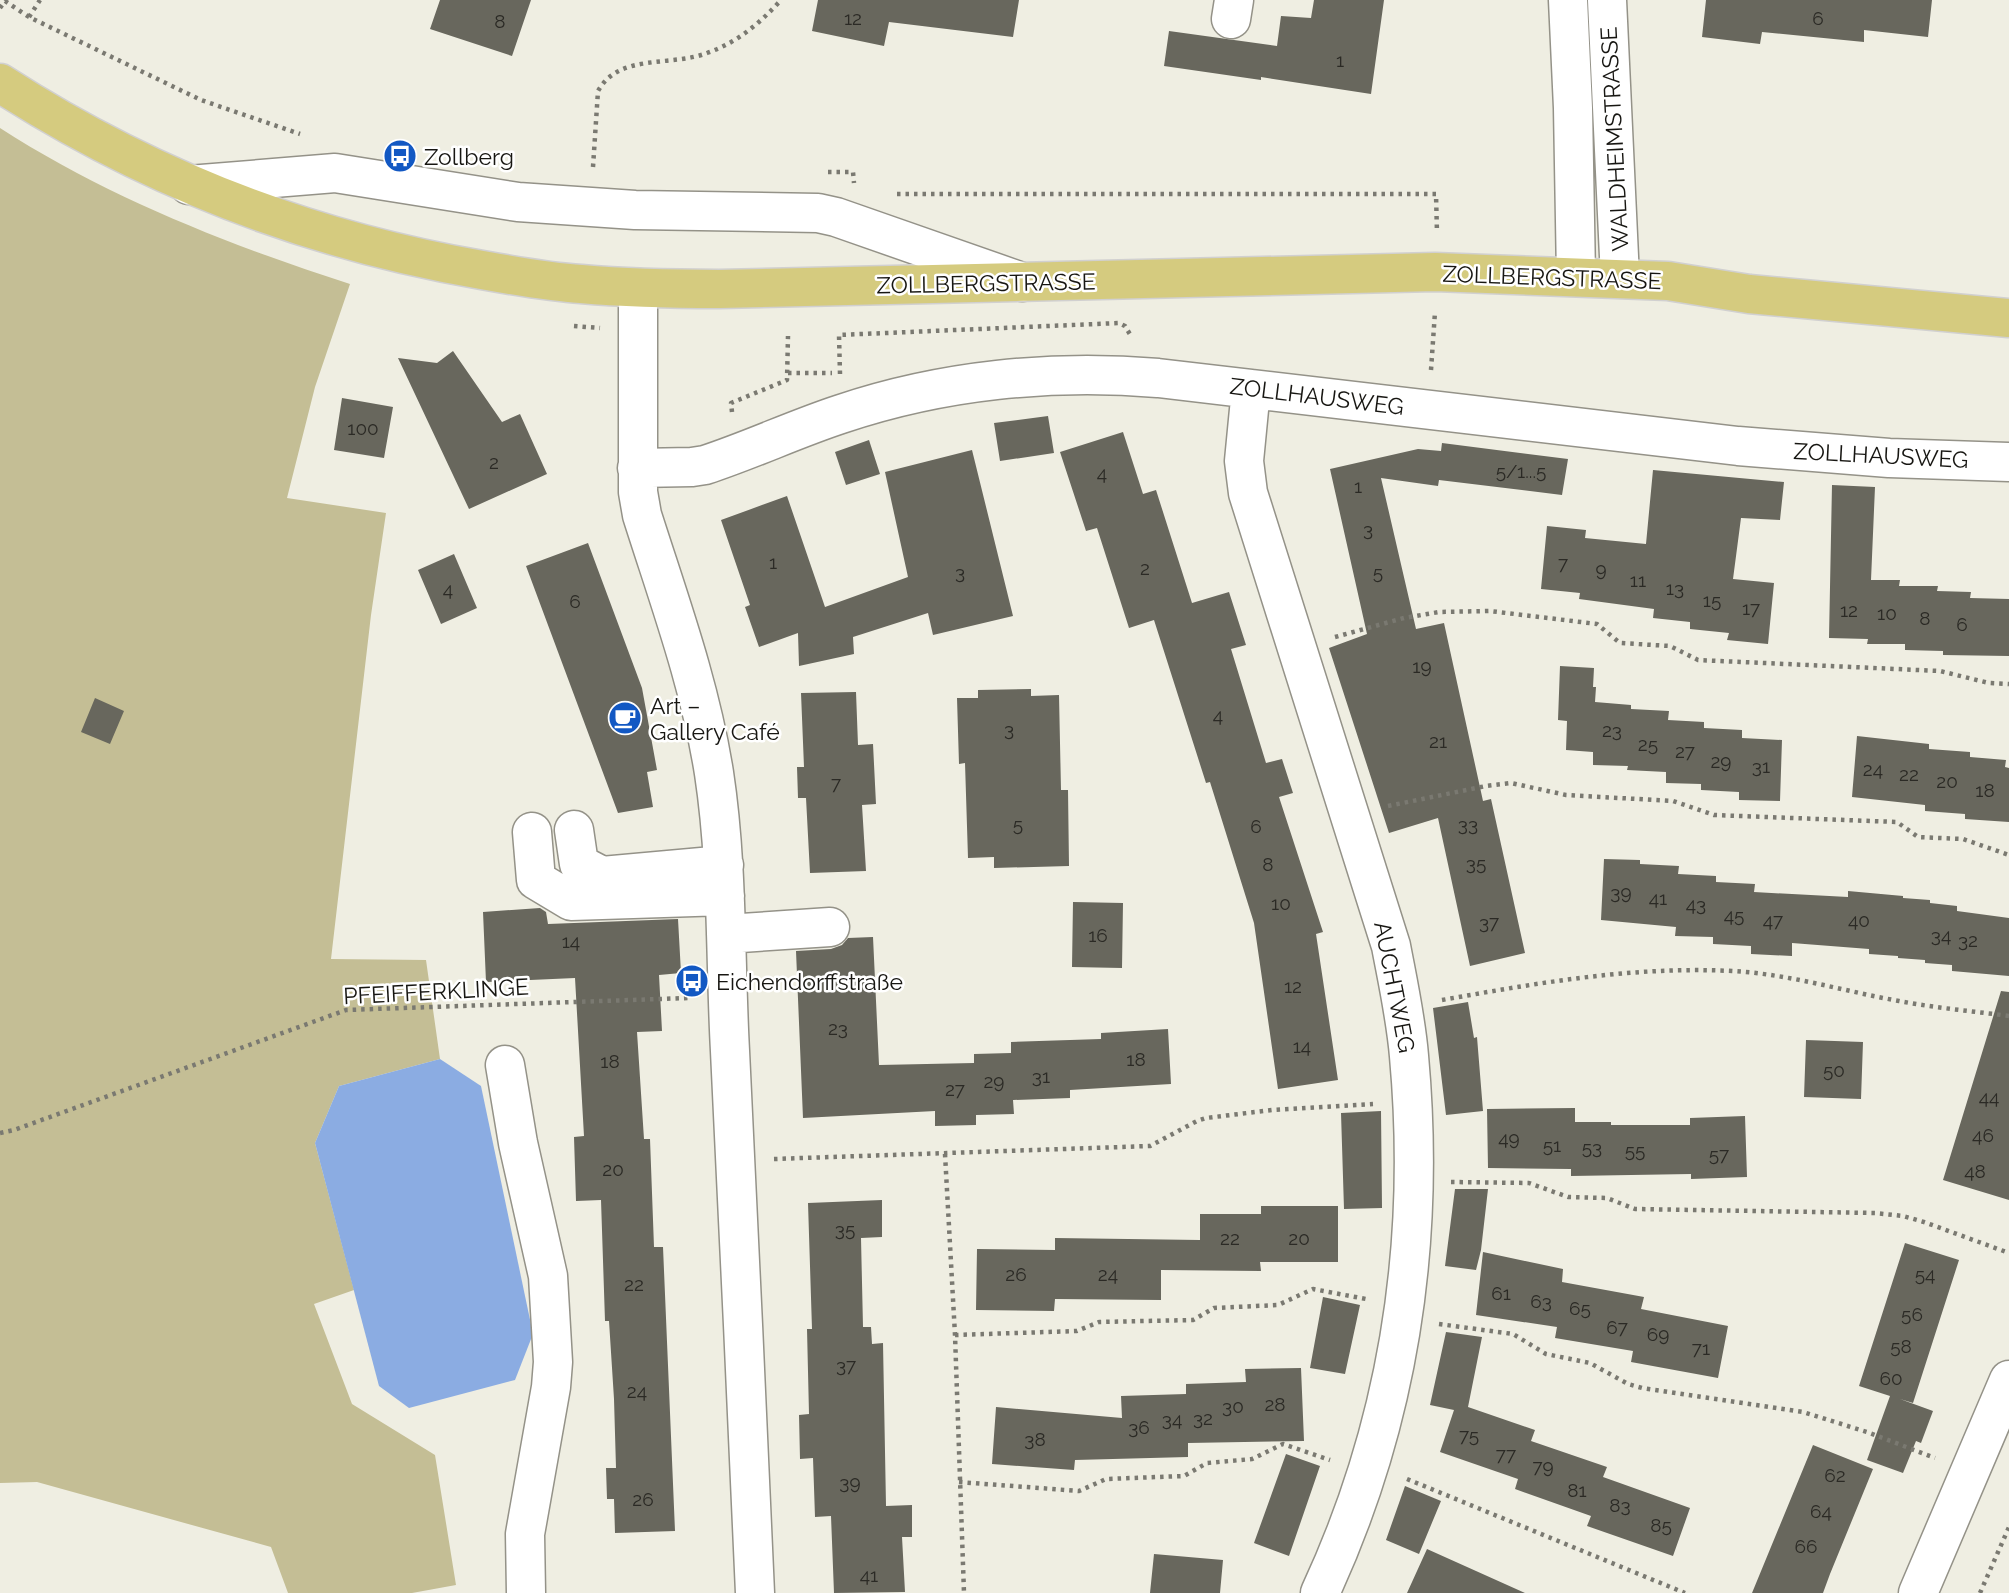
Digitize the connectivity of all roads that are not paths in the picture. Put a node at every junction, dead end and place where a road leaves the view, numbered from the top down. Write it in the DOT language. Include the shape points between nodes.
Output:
graph roads {
  1 [pos="1568,0"];
  2 [pos="1607,0"];
  3 [pos="0,83"];
  4 [pos="189,185"];
  5 [pos="1576,276"];
  6 [pos="1620,278"];
  7 [pos="1027,284"];
  8 [pos="638,288"];
  9 [pos="2009,318"];
  10 [pos="1251,389"];
  11 [pos="2009,462"];
  12 [pos="637,468"];
  13 [pos="574,830"];
  14 [pos="533,832"];
  15 [pos="724,880"];
  16 [pos="830,927"];
  17 [pos="726,934"];
  18 [pos="505,1065"];
  19 [pos="2009,1380"];
  20 [pos="526,1593"];
  21 [pos="755,1593"];
  22 [pos="1320,1593"];
  23 [pos="1918,1593"];
  1 -- 5 [label="street, WALDHEIMSTRASSE"];
  2 -- 6 [label="street, WALDHEIMSTRASSE"];
  3 -- 4 [label="main road, ZOLLBERGSTRASSE" via="98,142"];
  4 -- 7 [label="street" via="335,173 518,202 635,210 818,213"];
  4 -- 8 [label="main road, ZOLLBERGSTRASSE" via="325,235 400,254 516,276"];
  5 -- 6 [label="main road, ZOLLBERGSTRASSE"];
  5 -- 7 [label="main road, ZOLLBERGSTRASSE" via="1436,255"];
  6 -- 9 [label="main road, ZOLLBERGSTRASSE"];
  7 -- 8 [label="main road, ZOLLBERGSTRASSE"];
  8 -- 12 [label="street"];
  10 -- 11 [label="street, ZOLLHAUSWEG" via="1738,446"];
  10 -- 12 [label="street, ZOLLHAUSWEG" via="1111,374 1037,376 933,391 843,413 692,467"];
  10 -- 22 [label="street, AUCHTWEG" via="1248,493 1391,947 1403,1006 1413,1101 1414,1225 1404,1312 1387,1398 1385,1475"];
  12 -- 15 [label="street" via="642,514 706,729"];
  13 -- 15 [label="street" via="579,864 602,876"];
  14 -- 15 [label="street" via="536,880 571,901"];
  15 -- 17 [label="street"];
  16 -- 17 [label="street"];
  17 -- 21 [label="street"];
  18 -- 20 [label="street" via="551,1298 551,1387 524,1534"];
  19 -- 23 [label="street"];
}
